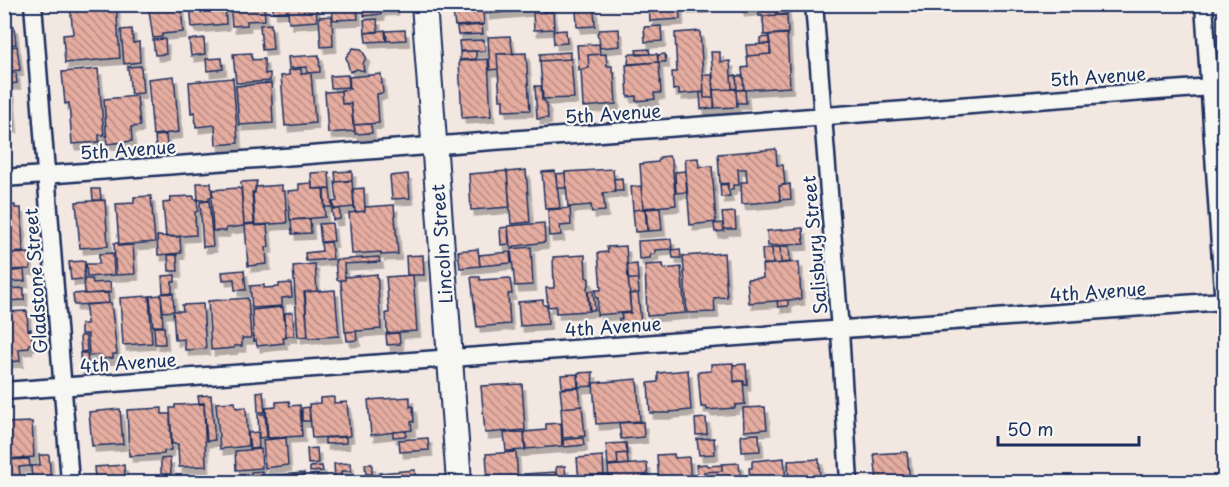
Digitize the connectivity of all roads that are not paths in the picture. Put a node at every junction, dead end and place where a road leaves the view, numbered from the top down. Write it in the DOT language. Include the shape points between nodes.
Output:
graph roads {
  1 [pos="33,4"];
  2 [pos="424,4"];
  3 [pos="814,4"];
  4 [pos="1204,4"];
  5 [pos="1218,86"];
  6 [pos="822,117"];
  7 [pos="434,146"];
  8 [pos="46,174"];
  9 [pos="4,178"];
  10 [pos="1224,301"];
  11 [pos="1224,306"];
  12 [pos="840,330"];
  13 [pos="449,358"];
  14 [pos="62,386"];
  15 [pos="4,391"];
  16 [pos="70,483"];
  17 [pos="459,483"];
  18 [pos="849,483"];
  1 -- 8 [label="street, Gladstone Street"];
  2 -- 7 [label="street, Lincoln Street"];
  3 -- 6 [label="street, Salisbury Street"];
  4 -- 5 [label="street"];
  5 -- 6 [label="street, 5th Avenue"];
  5 -- 10 [label="street"];
  6 -- 7 [label="street, 5th Avenue"];
  6 -- 12 [label="street, Salisbury Street"];
  7 -- 8 [label="street, 5th Avenue"];
  7 -- 13 [label="street, Lincoln Street"];
  8 -- 9 [label="street, 5th Avenue"];
  8 -- 14 [label="street, Gladstone Street"];
  10 -- 11 [label="street"];
  10 -- 12 [label="street, 4th Avenue"];
  12 -- 13 [label="street, 4th Avenue"];
  12 -- 18 [label="street, Salisbury Street"];
  13 -- 14 [label="street, 4th Avenue"];
  13 -- 17 [label="street, Lincoln Street"];
  14 -- 15 [label="street, 4th Avenue"];
  14 -- 16 [label="street, Gladstone Street"];
}
